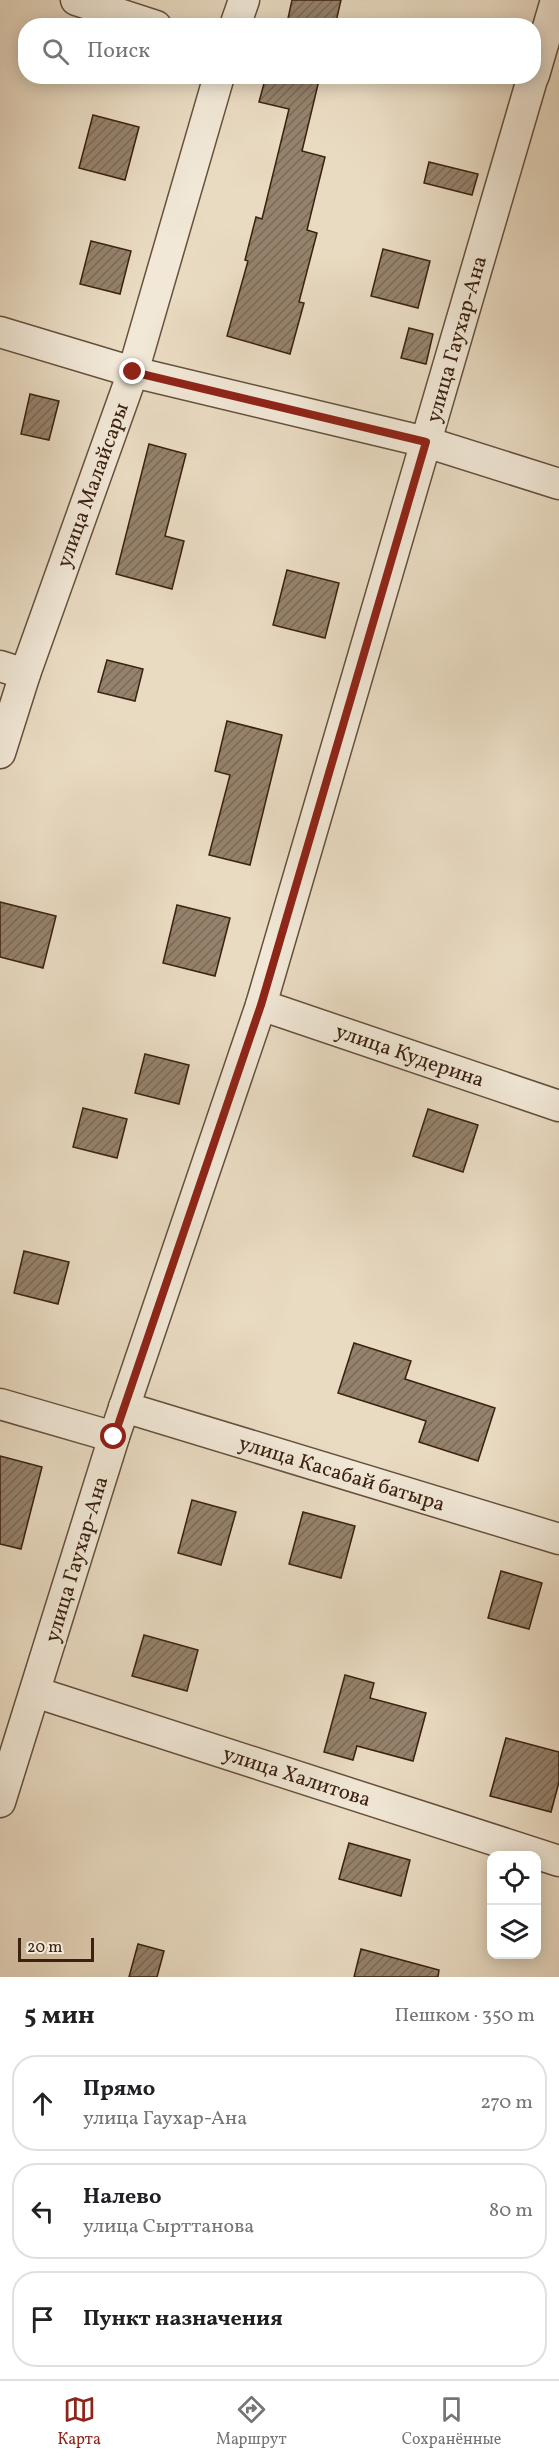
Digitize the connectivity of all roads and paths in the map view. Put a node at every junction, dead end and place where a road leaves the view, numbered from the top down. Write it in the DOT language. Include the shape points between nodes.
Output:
graph roads {
  1 [pos="76,0"];
  2 [pos="244,0"];
  3 [pos="555,14"];
  4 [pos="131,18"];
  5 [pos="238,18"];
  6 [pos="541,53"];
  7 [pos="217,84"];
  8 [pos="531,84"];
  9 [pos="0,332"];
  10 [pos="133,372"];
  11 [pos="426,442"];
  12 [pos="559,484"];
  13 [pos="12,670"];
  14 [pos="0,753"];
  15 [pos="261,1005"];
  16 [pos="559,1106"];
  17 [pos="0,1404"];
  18 [pos="124,1407"];
  19 [pos="114,1437"];
  20 [pos="559,1539"];
  21 [pos="35,1692"];
  22 [pos="0,1802"];
  23 [pos="559,1861"];
  1 -- 4 [label="street"];
  2 -- 5 [label="street"];
  3 -- 6 [label="street, улица Гаухар-Ана"];
  7 -- 10 [label="street, улица Малайсары"];
  8 -- 11 [label="street, улица Гаухар-Ана"];
  9 -- 10 [label="street"];
  10 -- 11 [label="street"];
  10 -- 13 [label="street, улица Малайсары"];
  11 -- 12 [label="street"];
  11 -- 15 [label="street, улица Гаухар-Ана"];
  13 -- 14 [label="street, улица Малайсары"];
  15 -- 16 [label="street, улица Кудерина"];
  15 -- 18 [label="street, улица Гаухар-Ана"];
  17 -- 19 [label="street"];
  18 -- 19 [label="street, улица Гаухар-Ана"];
  18 -- 20 [label="street, улица Касабай батыра"];
  19 -- 21 [label="street, улица Гаухар-Ана"];
  21 -- 22 [label="street, улица Гаухар-Ана"];
  21 -- 23 [label="street, улица Халитова"];
}
